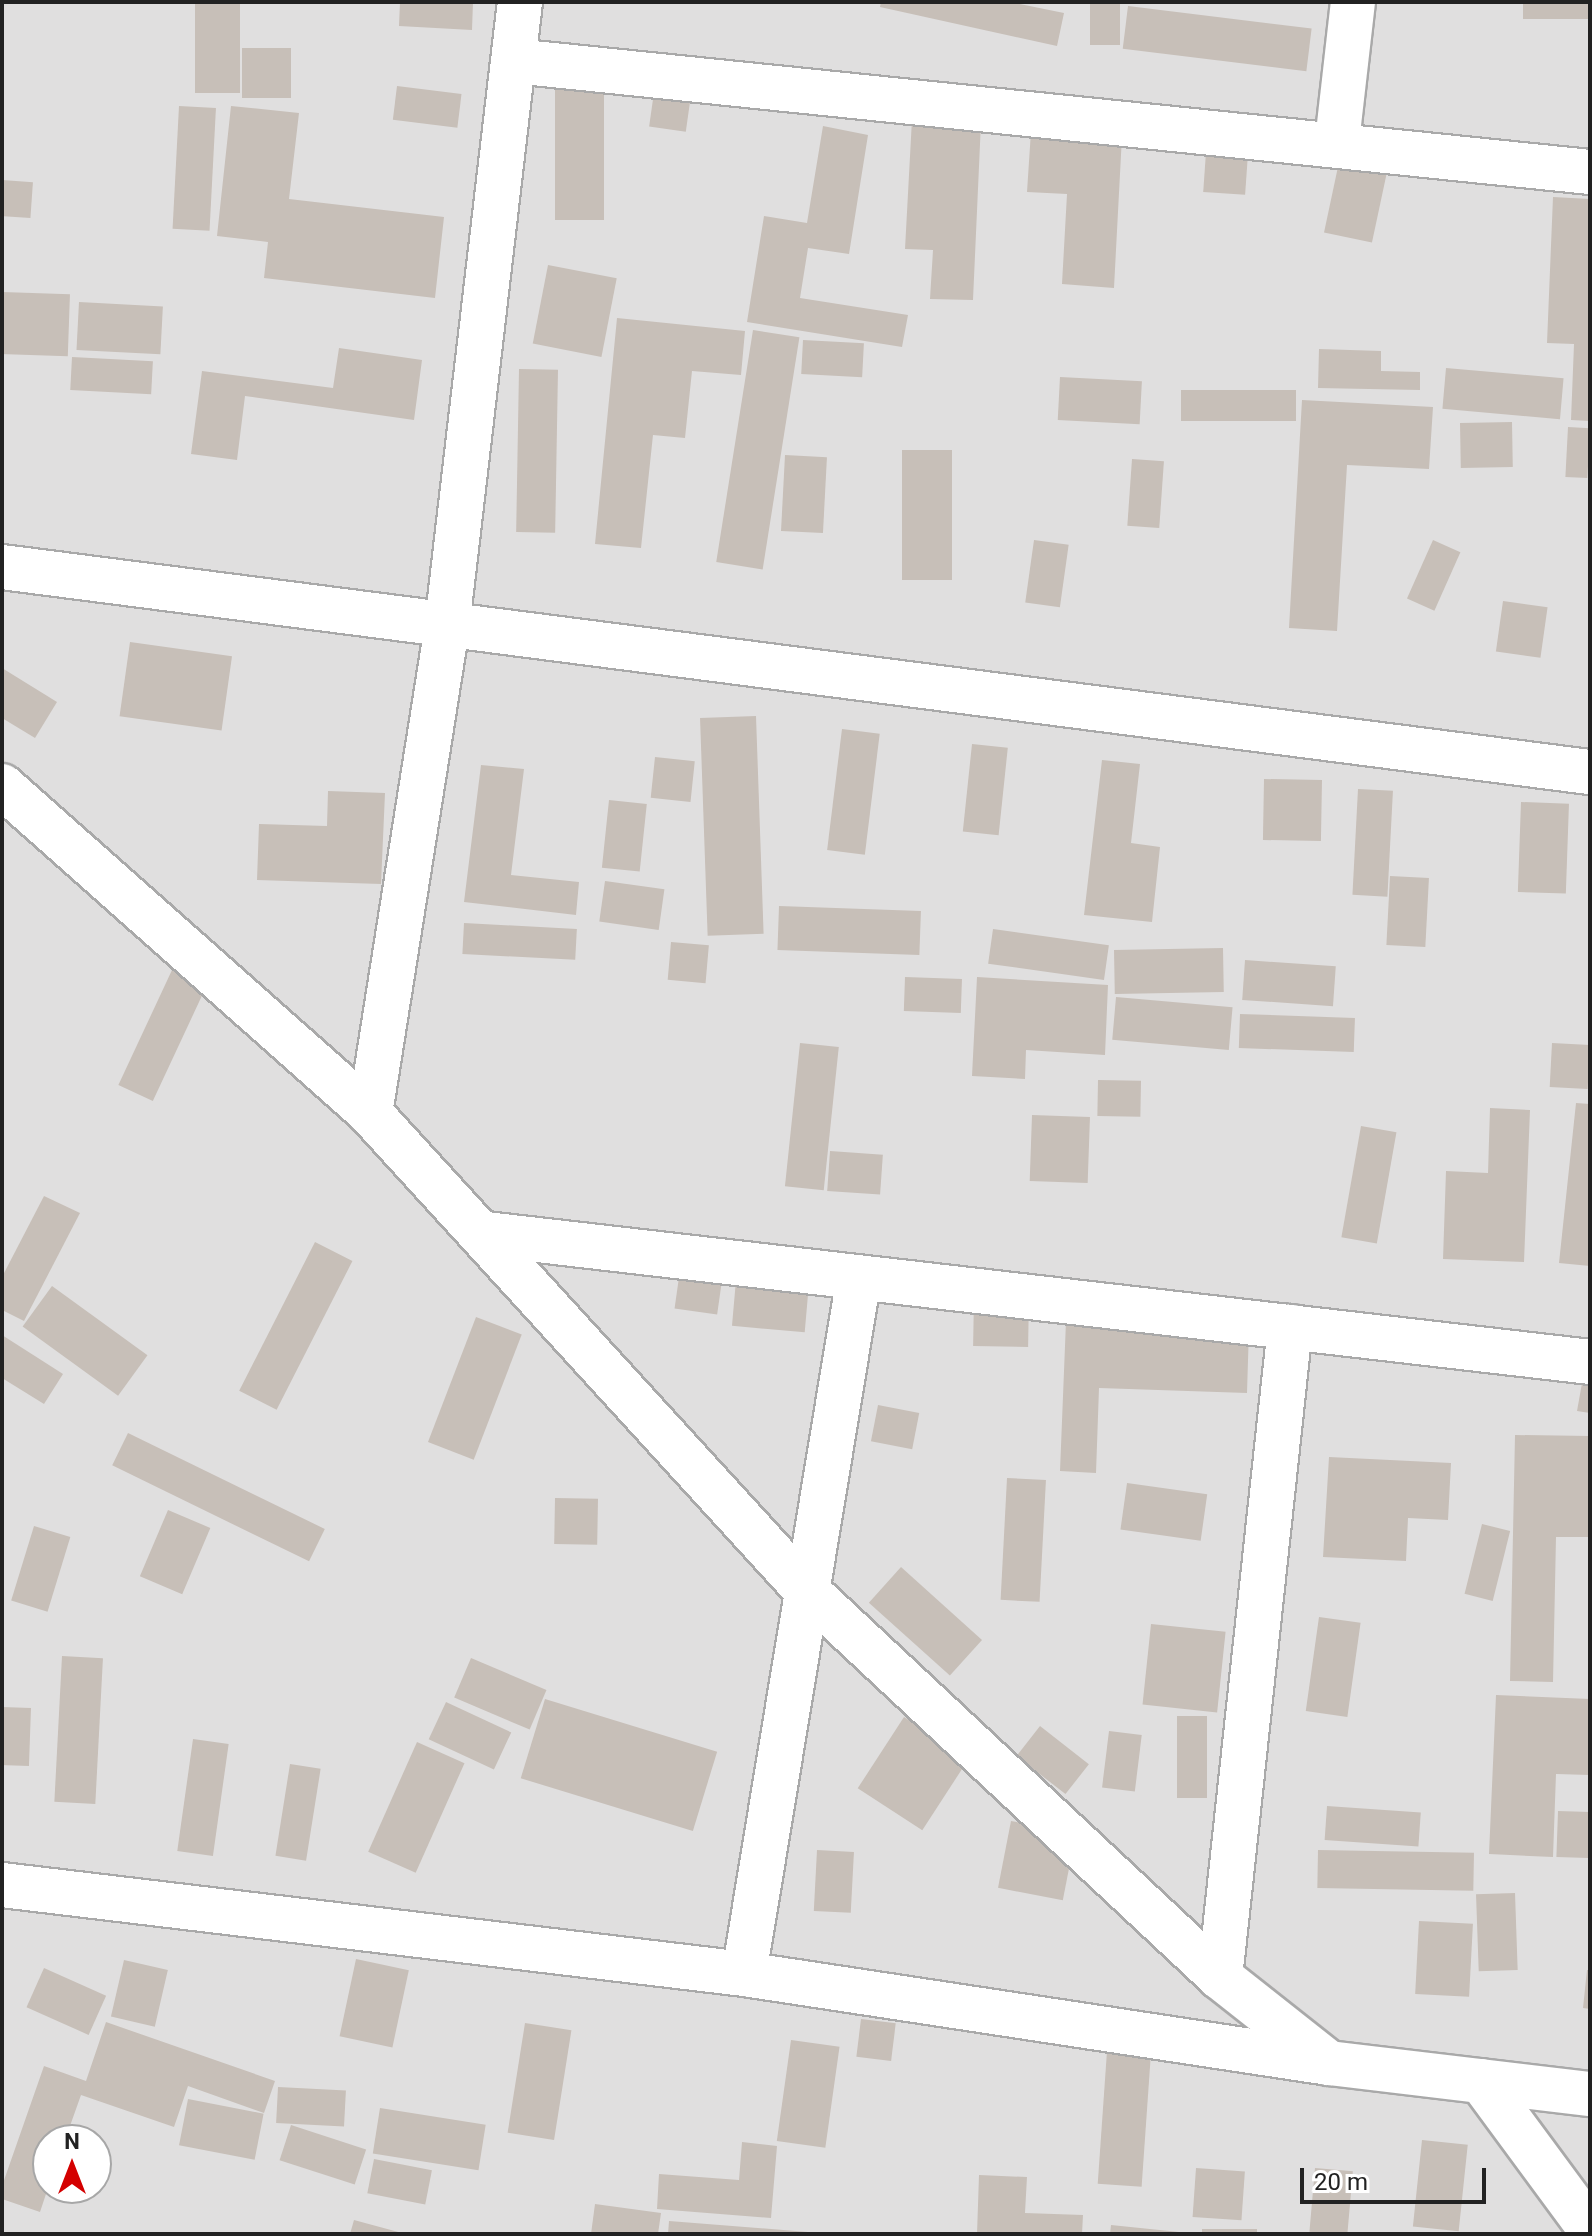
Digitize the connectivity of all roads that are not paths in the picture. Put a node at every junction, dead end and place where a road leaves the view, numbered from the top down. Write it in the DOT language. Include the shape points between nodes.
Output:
graph roads {
  1 [pos="520,2"];
  2 [pos="1353,2"];
  3 [pos="514,61"];
  4 [pos="1337,142"];
  5 [pos="1590,172"];
  6 [pos="2,567"];
  7 [pos="447,625"];
  8 [pos="1590,772"];
  9 [pos="2,786"];
  10 [pos="370,1113"];
  11 [pos="486,1234"];
  12 [pos="859,1277"];
  13 [pos="1290,1327"];
  14 [pos="1590,1362"];
  15 [pos="804,1588"];
  16 [pos="2,1885"];
  17 [pos="744,1974"];
  18 [pos="1220,1977"];
  19 [pos="1329,2063"];
  20 [pos="1481,2081"];
  21 [pos="1590,2094"];
  22 [pos="1590,2229"];
  1 -- 3 [label="street"];
  2 -- 4 [label="street"];
  3 -- 4 [label="street"];
  3 -- 7 [label="street"];
  4 -- 5 [label="street"];
  6 -- 7 [label="street"];
  7 -- 8 [label="street"];
  7 -- 10 [label="street"];
  9 -- 10 [label="street"];
  10 -- 11 [label="street"];
  11 -- 12 [label="street"];
  11 -- 15 [label="street"];
  12 -- 13 [label="street"];
  12 -- 15 [label="street"];
  13 -- 14 [label="street"];
  13 -- 18 [label="street"];
  15 -- 17 [label="street"];
  15 -- 18 [label="street"];
  16 -- 17 [label="street"];
  17 -- 19 [label="street"];
  18 -- 19 [label="street"];
  19 -- 20 [label="street"];
  20 -- 21 [label="street"];
  20 -- 22 [label="street"];
}
